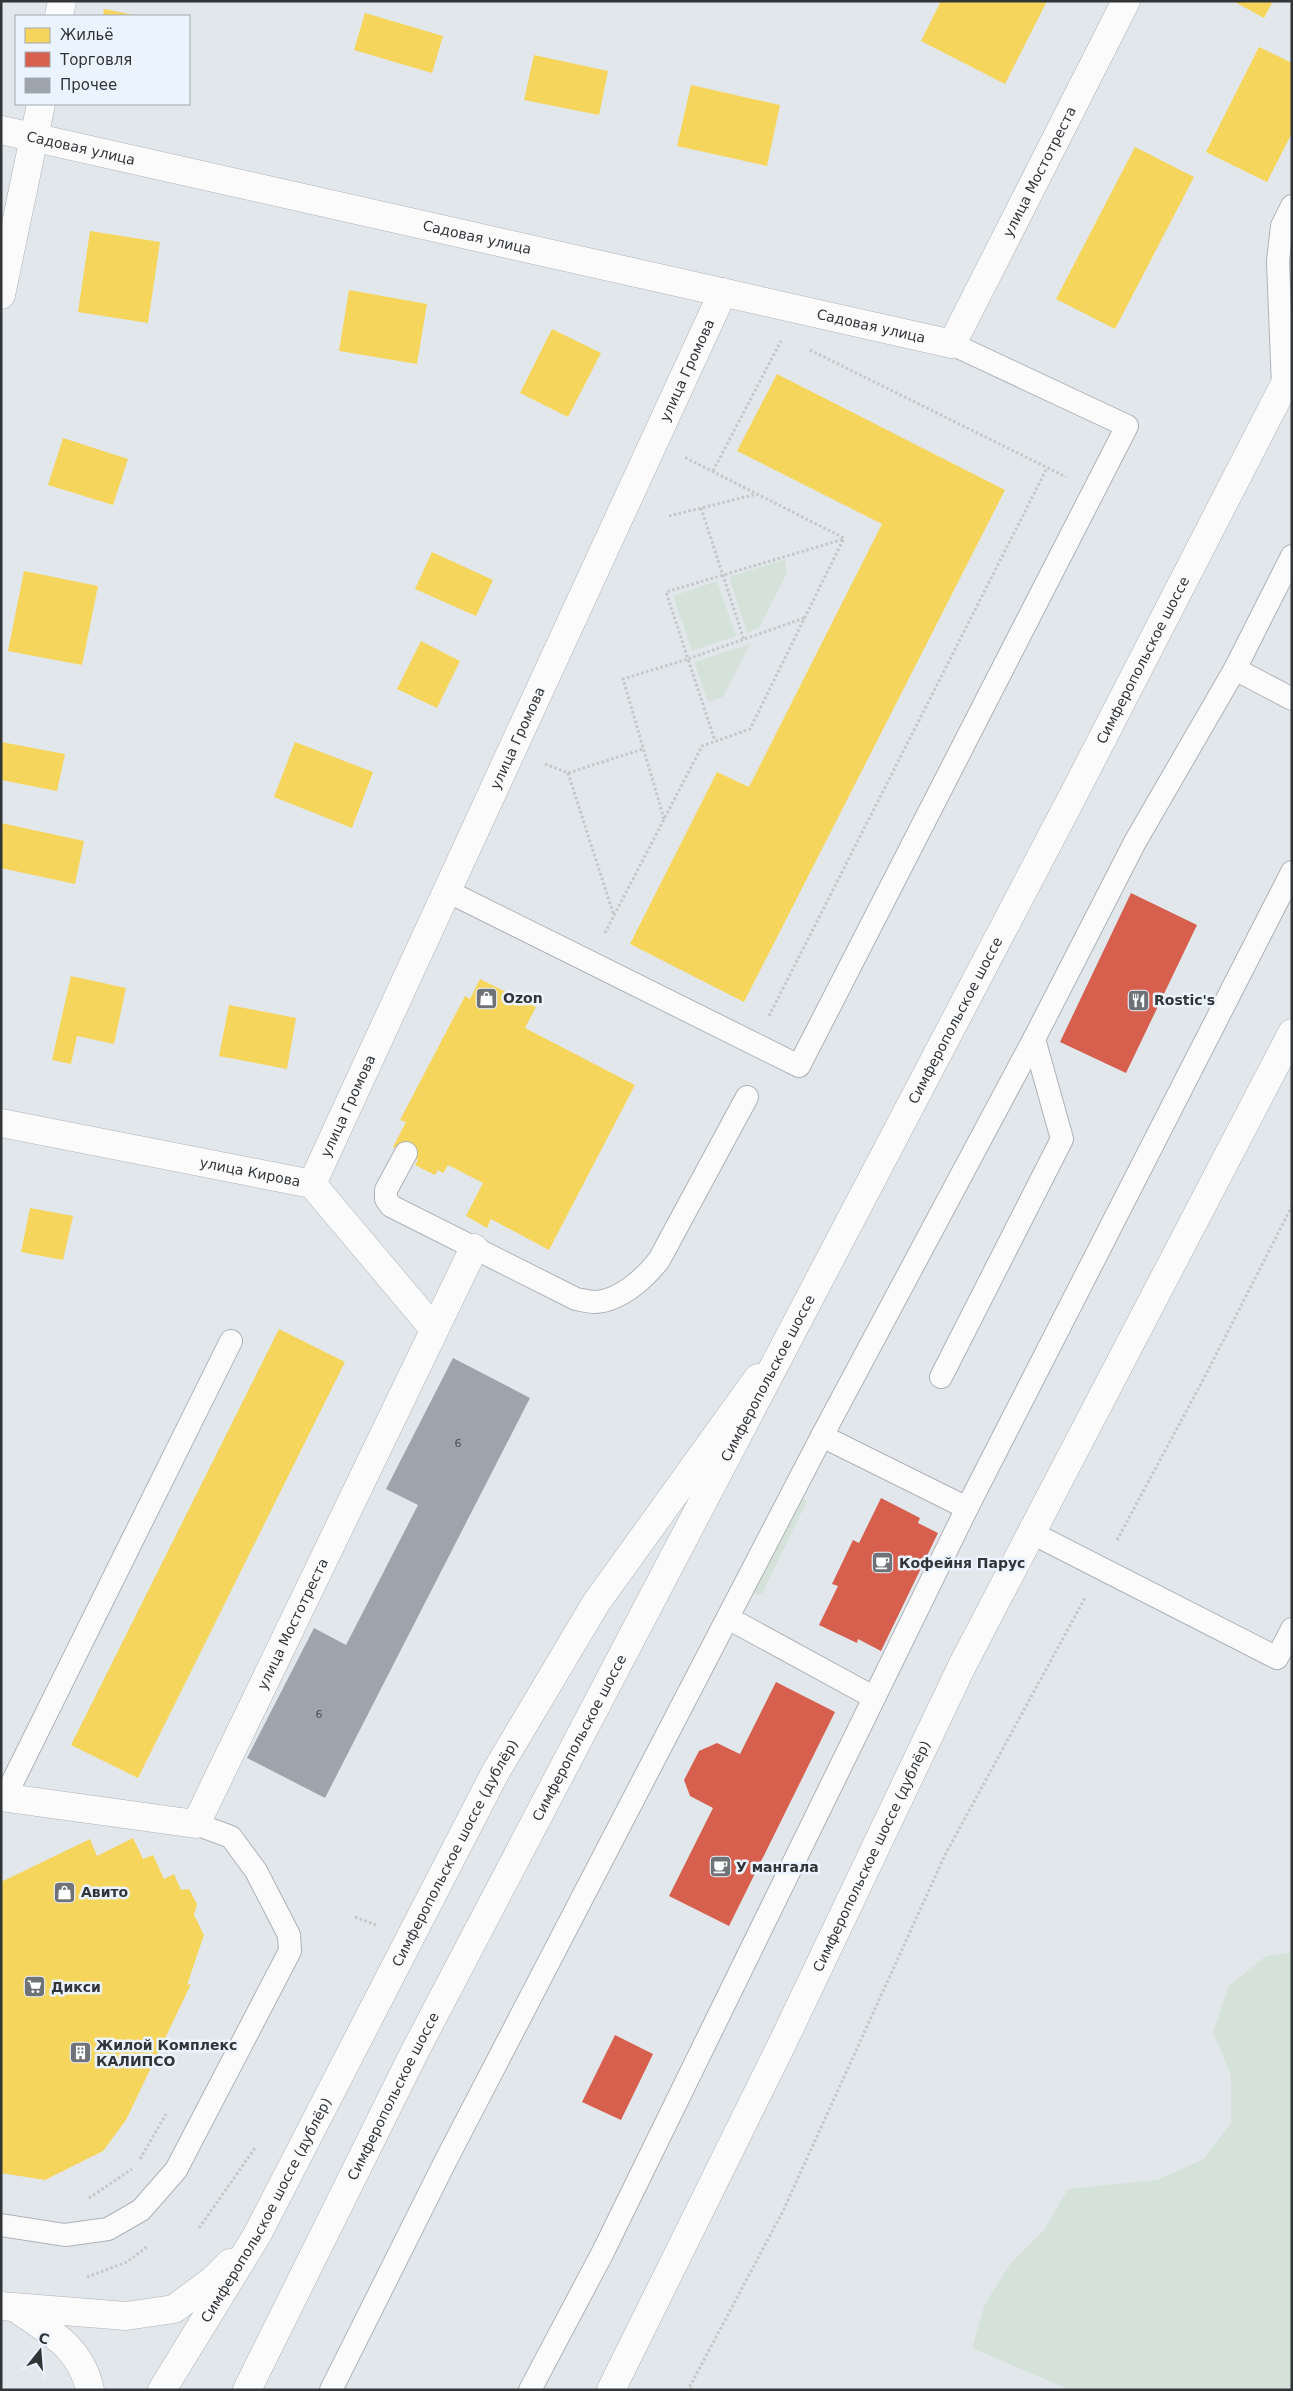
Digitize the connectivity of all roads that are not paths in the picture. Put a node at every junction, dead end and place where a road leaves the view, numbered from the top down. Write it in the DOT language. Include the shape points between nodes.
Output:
graph roads {
  1 [pos="62,1"];
  2 [pos="1126,1"];
  3 [pos="59,15"];
  4 [pos="41,105"];
  5 [pos="1,130"];
  6 [pos="34,137"];
  7 [pos="1292,206"];
  8 [pos="723,292"];
  9 [pos="1,296"];
  10 [pos="952,344"];
  11 [pos="1287,379"];
  12 [pos="1292,556"];
  13 [pos="1235,670"];
  14 [pos="1292,699"];
  15 [pos="1292,872"];
  16 [pos="447,891"];
  17 [pos="1292,1033"];
  18 [pos="1034,1040"];
  19 [pos="747,1097"];
  20 [pos="1,1123"];
  21 [pos="406,1153"];
  22 [pos="312,1184"];
  23 [pos="474,1248"];
  24 [pos="434,1330"];
  25 [pos="787,1338"];
  26 [pos="231,1341"];
  27 [pos="942,1377"];
  28 [pos="822,1436"];
  29 [pos="967,1508"];
  30 [pos="1032,1532"];
  31 [pos="728,1618"];
  32 [pos="1292,1629"];
  33 [pos="873,1697"];
  34 [pos="2,1798"];
  35 [pos="196,1824"];
  36 [pos="1,2225"];
  37 [pos="257,2235"];
  38 [pos="8,2307"];
  39 [pos="90,2390"];
  40 [pos="162,2390"];
  41 [pos="247,2390"];
  42 [pos="331,2390"];
  43 [pos="530,2390"];
  44 [pos="611,2390"];
  1 -- 3 [label="main road"];
  2 -- 10 [label="main road, улица Мостотреста"];
  4 -- 6 [label="main road"];
  5 -- 6 [label="main road, Садовая улица"];
  6 -- 8 [label="main road, Садовая улица"];
  6 -- 9 [label="main road"];
  7 -- 11 [label="lane" via="1282,226 1278,261"];
  8 -- 10 [label="main road, Садовая улица"];
  8 -- 16 [label="main road, улица Громова"];
  10 -- 16 [label="lane" via="1127,426 799,1066"];
  11 -- 25 [label="main road, Симферопольское шоссе" via="1075,793"];
  12 -- 13 [label="lane"];
  13 -- 14 [label="lane"];
  13 -- 18 [label="lane" via="1135,842"];
  15 -- 29 [label="lane"];
  16 -- 22 [label="main road, улица Громова"];
  17 -- 30 [label="main road"];
  18 -- 27 [label="lane" via="1062,1139"];
  18 -- 28 [label="lane"];
  19 -- 23 [label="lane" via="659,1260 641,1279 612,1298 595,1302 576,1298"];
  20 -- 22 [label="main road, улица Кирова"];
  21 -- 23 [label="lane" via="386,1190 386,1199 391,1206"];
  22 -- 24 [label="main road, улица Кирова"];
  23 -- 24 [label="main road, улица Мостотреста"];
  24 -- 35 [label="main road, улица Мостотреста"];
  25 -- 37 [label="main road, Симферопольское шоссе (дублёр)" via="590,1611 495,1773"];
  25 -- 41 [label="main road, Симферопольское шоссе" via="414,2053"];
  26 -- 34 [label="lane"];
  28 -- 29 [label="lane"];
  28 -- 31 [label="lane"];
  29 -- 33 [label="lane"];
  30 -- 32 [label="lane" via="1277,1658"];
  30 -- 44 [label="main road, Симферопольское шоссе (дублёр)" via="962,1666 781,2046"];
  31 -- 33 [label="lane"];
  31 -- 42 [label="lane" via="450,2153"];
  33 -- 43 [label="lane" via="603,2252"];
  34 -- 35 [label="main road"];
  35 -- 36 [label="lane" via="231,1837 256,1872 289,1935 290,1951 176,2170 141,2210 108,2229 65,2235"];
  37 -- 38 [label="main road" via="213,2280 174,2309 126,2316"];
  37 -- 40 [label="main road, Симферопольское шоссе (дублёр)"];
  38 -- 39 [label="main road" via="70,2346 87,2376"];
}
